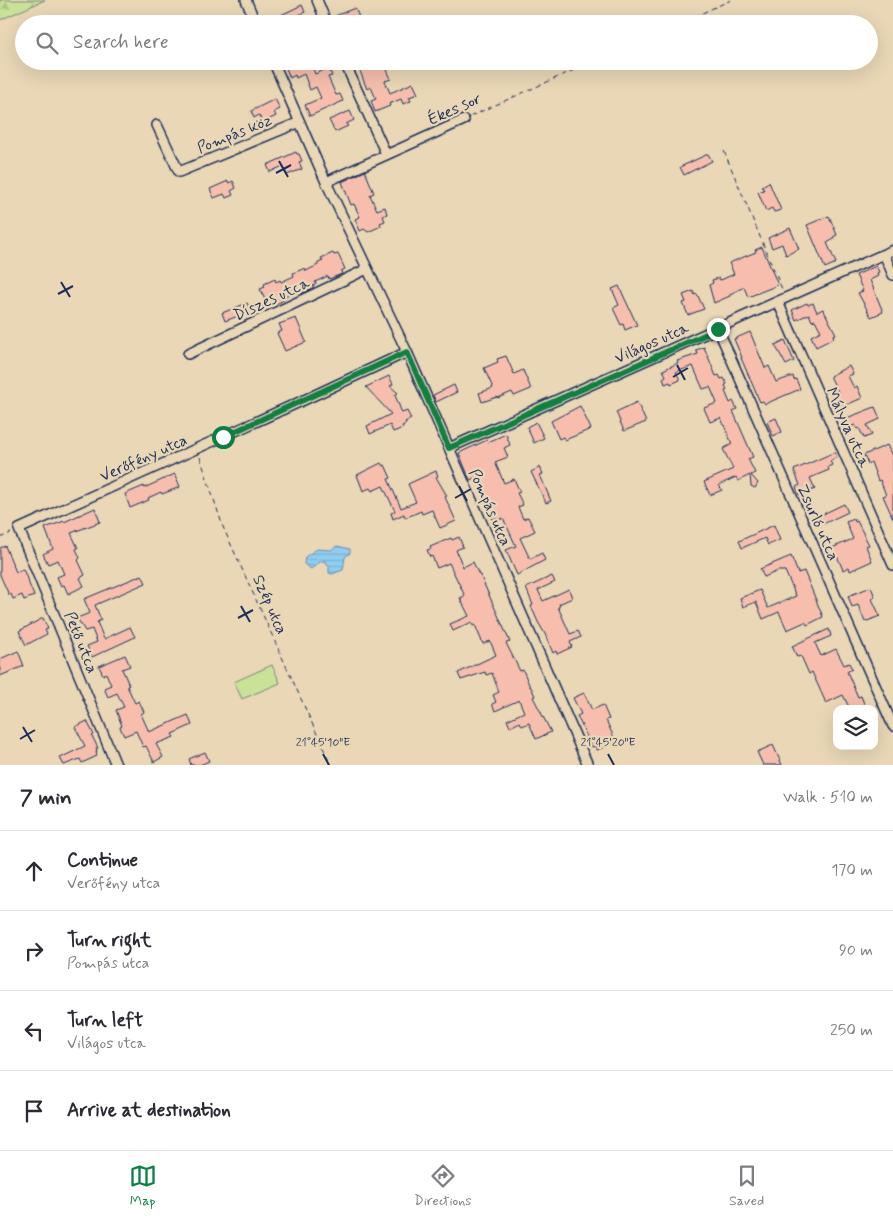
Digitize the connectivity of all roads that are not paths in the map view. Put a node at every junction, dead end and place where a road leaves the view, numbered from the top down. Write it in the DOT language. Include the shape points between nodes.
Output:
graph roads {
  1 [pos="246,0"];
  2 [pos="317,0"];
  3 [pos="252,15"];
  4 [pos="323,15"];
  5 [pos="277,70"];
  6 [pos="348,70"];
  7 [pos="464,120"];
  8 [pos="300,122"];
  9 [pos="157,125"];
  10 [pos="386,154"];
  11 [pos="326,182"];
  12 [pos="893,250"];
  13 [pos="884,254"];
  14 [pos="367,269"];
  15 [pos="893,275"];
  16 [pos="782,300"];
  17 [pos="718,329"];
  18 [pos="407,352"];
  19 [pos="188,354"];
  20 [pos="449,448"];
  21 [pos="19,530"];
  22 [pos="893,565"];
  23 [pos="893,726"];
  24 [pos="116,765"];
  25 [pos="588,765"];
  1 -- 3 [label="street"];
  2 -- 4 [label="street"];
  5 -- 8 [label="street, Pompás utca"];
  6 -- 10 [label="street"];
  7 -- 10 [label="street, Ékes sor"];
  8 -- 9 [label="street, Pompás köz" via="179,172"];
  8 -- 11 [label="street, Pompás utca"];
  10 -- 11 [label="street, Ékes sor"];
  11 -- 14 [label="street, Pompás utca"];
  12 -- 13 [label="street, Világos utca"];
  13 -- 15 [label="street"];
  13 -- 16 [label="street, Világos utca"];
  14 -- 18 [label="street, Pompás utca"];
  14 -- 19 [label="street, Díszes utca"];
  16 -- 17 [label="street, Világos utca"];
  16 -- 22 [label="street, Mályva utca"];
  17 -- 20 [label="street, Világos utca"];
  17 -- 23 [label="street, Zsurló utca"];
  18 -- 20 [label="street, Pompás utca"];
  18 -- 21 [label="street, Verőfény utca"];
  20 -- 25 [label="street, Pompás utca"];
  21 -- 24 [label="street, Pető utca"];
}
